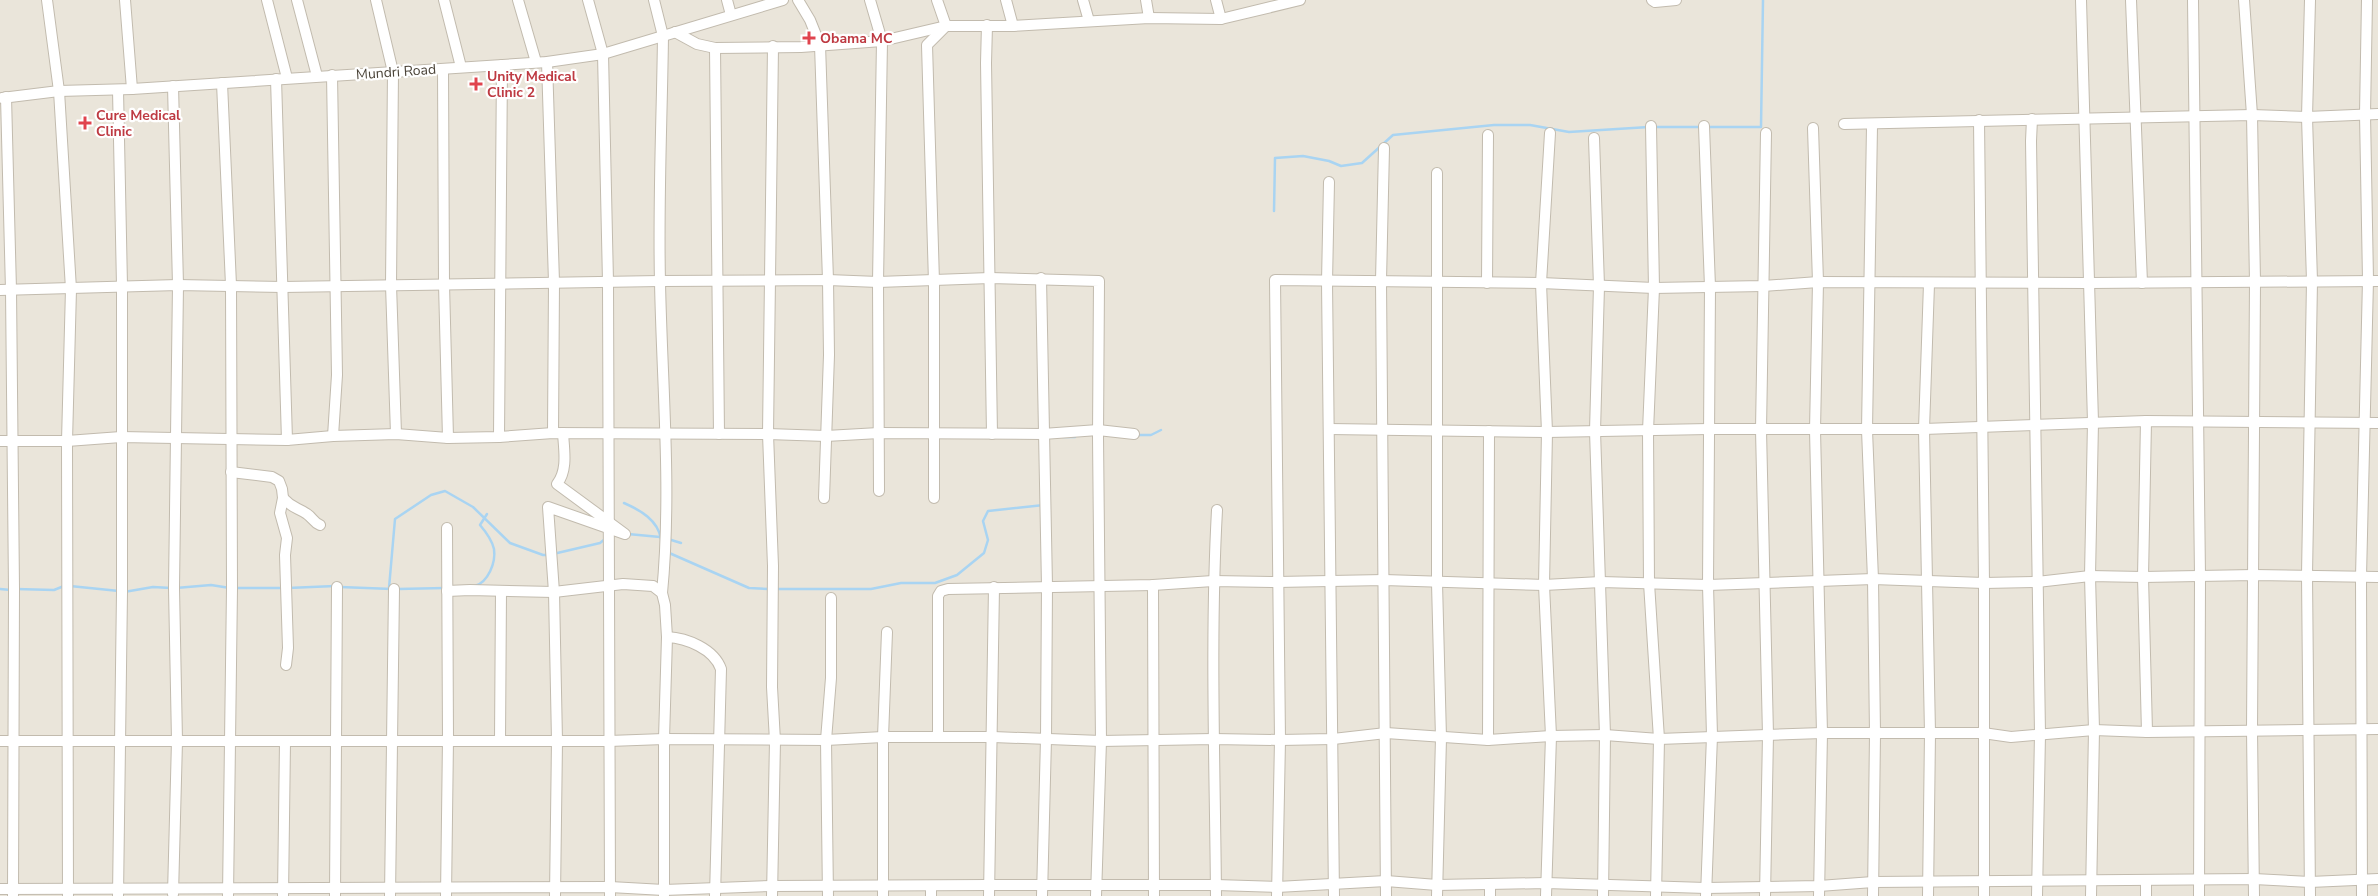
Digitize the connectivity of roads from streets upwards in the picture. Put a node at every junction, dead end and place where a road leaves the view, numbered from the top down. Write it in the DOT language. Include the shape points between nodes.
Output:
graph roads {
  1 [pos="47,0"];
  2 [pos="125,0"];
  3 [pos="267,0"];
  4 [pos="297,0"];
  5 [pos="376,0"];
  6 [pos="444,0"];
  7 [pos="518,0"];
  8 [pos="588,0"];
  9 [pos="654,0"];
  10 [pos="727,0"];
  11 [pos="783,0"];
  12 [pos="798,0"];
  13 [pos="870,0"];
  14 [pos="937,0"];
  15 [pos="1006,0"];
  16 [pos="1083,0"];
  17 [pos="1146,0"];
  18 [pos="1216,0"];
  19 [pos="1300,0"];
  20 [pos="1652,0"];
  21 [pos="1676,0"];
  22 [pos="2081,0"];
  23 [pos="2131,0"];
  24 [pos="2193,0"];
  25 [pos="2244,0"];
  26 [pos="2310,0"];
  27 [pos="2368,0"];
  28 [pos="731,15"];
  29 [pos="1148,18"];
  30 [pos="1220,20"];
  31 [pos="1090,21"];
  32 [pos="987,25"];
  33 [pos="946,26"];
  34 [pos="1013,26"];
  35 [pos="675,32"];
  36 [pos="663,36"];
  37 [pos="882,41"];
  38 [pos="820,45"];
  39 [pos="773,46"];
  40 [pos="715,48"];
  41 [pos="603,54"];
  42 [pos="536,62"];
  43 [pos="547,62"];
  44 [pos="502,64"];
  45 [pos="461,67"];
  46 [pos="444,68"];
  47 [pos="393,72"];
  48 [pos="317,76"];
  49 [pos="332,76"];
  50 [pos="282,79"];
  51 [pos="222,83"];
  52 [pos="172,86"];
  53 [pos="132,89"];
  54 [pos="118,90"];
  55 [pos="59,92"];
  56 [pos="3,98"];
  57 [pos="2365,114"];
  58 [pos="2378,114"];
  59 [pos="2252,115"];
  60 [pos="2136,116"];
  61 [pos="2196,116"];
  62 [pos="2307,117"];
  63 [pos="2083,118"];
  64 [pos="2032,119"];
  65 [pos="1979,120"];
  66 [pos="1844,124"];
  67 [pos="1651,126"];
  68 [pos="1704,126"];
  69 [pos="1872,126"];
  70 [pos="1813,128"];
  71 [pos="1550,133"];
  72 [pos="1766,133"];
  73 [pos="1488,135"];
  74 [pos="1594,138"];
  75 [pos="1384,148"];
  76 [pos="1437,173"];
  77 [pos="1329,182"];
  78 [pos="990,278"];
  79 [pos="1041,278"];
  80 [pos="769,280"];
  81 [pos="828,280"];
  82 [pos="1381,280"];
  83 [pos="2373,280"];
  84 [pos="660,281"];
  85 [pos="718,281"];
  86 [pos="2195,281"];
  87 [pos="2312,281"];
  88 [pos="554,282"];
  89 [pos="608,282"];
  90 [pos="878,282"];
  91 [pos="934,282"];
  92 [pos="1327,282"];
  93 [pos="1818,282"];
  94 [pos="1982,282"];
  95 [pos="2255,282"];
  96 [pos="1438,283"];
  97 [pos="1488,283"];
  98 [pos="1541,283"];
  99 [pos="1871,283"];
  100 [pos="2034,283"];
  101 [pos="2089,283"];
  102 [pos="2142,283"];
  103 [pos="336,284"];
  104 [pos="444,284"];
  105 [pos="500,284"];
  106 [pos="1928,284"];
  107 [pos="178,285"];
  108 [pos="391,285"];
  109 [pos="122,286"];
  110 [pos="231,286"];
  111 [pos="1599,286"];
  112 [pos="1763,286"];
  113 [pos="283,287"];
  114 [pos="1710,287"];
  115 [pos="1654,288"];
  116 [pos="71,289"];
  117 [pos="0,290"];
  118 [pos="11,290"];
  119 [pos="2198,420"];
  120 [pos="2146,421"];
  121 [pos="2254,421"];
  122 [pos="2093,422"];
  123 [pos="2309,422"];
  124 [pos="2378,423"];
  125 [pos="2366,424"];
  126 [pos="2035,425"];
  127 [pos="1982,426"];
  128 [pos="1328,429"];
  129 [pos="1383,429"];
  130 [pos="1709,429"];
  131 [pos="1924,429"];
  132 [pos="1098,430"];
  133 [pos="1648,430"];
  134 [pos="1761,430"];
  135 [pos="1815,430"];
  136 [pos="1868,430"];
  137 [pos="1436,431"];
  138 [pos="1489,431"];
  139 [pos="1595,431"];
  140 [pos="1547,432"];
  141 [pos="558,433"];
  142 [pos="607,433"];
  143 [pos="666,433"];
  144 [pos="879,433"];
  145 [pos="396,434"];
  146 [pos="720,434"];
  147 [pos="768,434"];
  148 [pos="934,434"];
  149 [pos="992,434"];
  150 [pos="1043,434"];
  151 [pos="1134,434"];
  152 [pos="333,436"];
  153 [pos="826,436"];
  154 [pos="121,437"];
  155 [pos="499,437"];
  156 [pos="230,438"];
  157 [pos="448,438"];
  158 [pos="177,439"];
  159 [pos="11,440"];
  160 [pos="287,440"];
  161 [pos="0,441"];
  162 [pos="67,441"];
  163 [pos="231,472"];
  164 [pos="879,491"];
  165 [pos="283,498"];
  166 [pos="824,498"];
  167 [pos="934,498"];
  168 [pos="1217,510"];
  169 [pos="320,525"];
  170 [pos="447,528"];
  171 [pos="2254,575"];
  172 [pos="2307,575"];
  173 [pos="2090,576"];
  174 [pos="2200,576"];
  175 [pos="2143,577"];
  176 [pos="2361,577"];
  177 [pos="2378,577"];
  178 [pos="1873,579"];
  179 [pos="1384,580"];
  180 [pos="1928,580"];
  181 [pos="1213,581"];
  182 [pos="1330,581"];
  183 [pos="1278,582"];
  184 [pos="1602,582"];
  185 [pos="1820,582"];
  186 [pos="2037,582"];
  187 [pos="1436,583"];
  188 [pos="1649,583"];
  189 [pos="1765,583"];
  190 [pos="1984,583"];
  191 [pos="1488,584"];
  192 [pos="609,585"];
  193 [pos="1544,585"];
  194 [pos="1708,585"];
  195 [pos="337,586"];
  196 [pos="1047,586"];
  197 [pos="1100,586"];
  198 [pos="1153,586"];
  199 [pos="994,587"];
  200 [pos="394,589"];
  201 [pos="501,590"];
  202 [pos="447,591"];
  203 [pos="554,592"];
  204 [pos="662,593"];
  205 [pos="831,598"];
  206 [pos="887,632"];
  207 [pos="667,636"];
  208 [pos="286,665"];
  209 [pos="2308,728"];
  210 [pos="2360,728"];
  211 [pos="2378,729"];
  212 [pos="2094,730"];
  213 [pos="2252,730"];
  214 [pos="2199,731"];
  215 [pos="2147,732"];
  216 [pos="1822,733"];
  217 [pos="1930,733"];
  218 [pos="1983,733"];
  219 [pos="1386,734"];
  220 [pos="1875,734"];
  221 [pos="2040,734"];
  222 [pos="1605,735"];
  223 [pos="1768,735"];
  224 [pos="1551,736"];
  225 [pos="1712,736"];
  226 [pos="883,737"];
  227 [pos="938,737"];
  228 [pos="993,737"];
  229 [pos="664,738"];
  230 [pos="1213,738"];
  231 [pos="1441,738"];
  232 [pos="121,739"];
  233 [pos="448,739"];
  234 [pos="718,739"];
  235 [pos="1046,739"];
  236 [pos="1333,739"];
  237 [pos="1659,739"];
  238 [pos="0,740"];
  239 [pos="15,740"];
  240 [pos="231,740"];
  241 [pos="500,740"];
  242 [pos="826,740"];
  243 [pos="1154,740"];
  244 [pos="1280,740"];
  245 [pos="1488,740"];
  246 [pos="67,741"];
  247 [pos="177,741"];
  248 [pos="337,741"];
  249 [pos="391,741"];
  250 [pos="557,741"];
  251 [pos="609,741"];
  252 [pos="775,741"];
  253 [pos="1101,741"];
  254 [pos="285,742"];
  255 [pos="2254,879"];
  256 [pos="2362,879"];
  257 [pos="2378,879"];
  258 [pos="2146,880"];
  259 [pos="2198,880"];
  260 [pos="1386,881"];
  261 [pos="1984,881"];
  262 [pos="1874,882"];
  263 [pos="1928,882"];
  264 [pos="2037,882"];
  265 [pos="2091,882"];
  266 [pos="2310,882"];
  267 [pos="1333,883"];
  268 [pos="1546,883"];
  269 [pos="1437,884"];
  270 [pos="1490,884"];
  271 [pos="988,885"];
  272 [pos="1216,885"];
  273 [pos="0,889"];
  274 [pos="772,891"];
  275 [pos="828,891"];
  276 [pos="883,891"];
  277 [pos="931,891"];
  278 [pos="1041,891"];
  279 [pos="1096,891"];
  280 [pos="1154,891"];
  281 [pos="1603,891"];
  282 [pos="1656,891"];
  283 [pos="1765,891"];
  284 [pos="1819,891"];
  285 [pos="68,892"];
  286 [pos="118,892"];
  287 [pos="173,892"];
  288 [pos="228,892"];
  289 [pos="283,892"];
  290 [pos="335,892"];
  291 [pos="390,892"];
  292 [pos="446,892"];
  293 [pos="501,892"];
  294 [pos="555,892"];
  295 [pos="610,892"];
  296 [pos="715,892"];
  297 [pos="1277,892"];
  298 [pos="1706,892"];
  299 [pos="13,893"];
  300 [pos="664,893"];
  301 [pos="989,896"];
  302 [pos="1216,896"];
  303 [pos="1334,896"];
  304 [pos="1386,896"];
  305 [pos="1437,896"];
  306 [pos="1490,896"];
  307 [pos="1546,896"];
  308 [pos="1873,896"];
  309 [pos="1928,896"];
  310 [pos="1984,896"];
  311 [pos="2037,896"];
  312 [pos="2091,896"];
  313 [pos="2146,896"];
  314 [pos="2198,896"];
  315 [pos="2254,896"];
  316 [pos="2310,896"];
  317 [pos="2362,896"];
  1 -- 55 [label="street"];
  2 -- 53 [label="street"];
  3 -- 50 [label="street"];
  4 -- 48 [label="street"];
  5 -- 47 [label="street"];
  6 -- 45 [label="street"];
  7 -- 42 [label="street"];
  8 -- 41 [label="street"];
  9 -- 36 [label="street"];
  10 -- 28 [label="street"];
  11 -- 28 [label="street, Mundri Road"];
  12 -- 38 [label="street"];
  13 -- 37 [label="street"];
  14 -- 33 [label="street"];
  15 -- 34 [label="street"];
  16 -- 31 [label="street"];
  17 -- 29 [label="street"];
  18 -- 30 [label="street"];
  19 -- 30 [label="street"];
  20 -- 21 [label="street"];
  22 -- 63 [label="street"];
  23 -- 60 [label="street"];
  24 -- 61 [label="street"];
  25 -- 59 [label="street"];
  26 -- 62 [label="street"];
  27 -- 57 [label="street"];
  28 -- 35 [label="street, Mundri Road"];
  29 -- 30 [label="street"];
  29 -- 31 [label="street"];
  31 -- 34 [label="street"];
  32 -- 33 [label="street"];
  32 -- 34 [label="street"];
  32 -- 78 [label="street"];
  33 -- 37 [label="street"];
  33 -- 91 [label="street" via="927,45"];
  35 -- 36 [label="street, Mundri Road"];
  35 -- 40 [label="street" via="696,44"];
  36 -- 41 [label="street, Mundri Road"];
  36 -- 84 [label="street"];
  37 -- 38 [label="street"];
  37 -- 90 [label="street"];
  38 -- 39 [label="street"];
  38 -- 81 [label="street"];
  39 -- 40 [label="street"];
  39 -- 80 [label="street"];
  40 -- 85 [label="street"];
  41 -- 43 [label="street, Mundri Road"];
  41 -- 89 [label="street"];
  42 -- 43 [label="street, Mundri Road"];
  42 -- 44 [label="street, Mundri Road"];
  43 -- 88 [label="street"];
  44 -- 45 [label="street, Mundri Road"];
  44 -- 105 [label="street"];
  45 -- 46 [label="street, Mundri Road"];
  46 -- 47 [label="street, Mundri Road"];
  46 -- 104 [label="street"];
  47 -- 49 [label="street, Mundri Road"];
  47 -- 108 [label="street"];
  48 -- 49 [label="street, Mundri Road"];
  48 -- 50 [label="street, Mundri Road"];
  49 -- 103 [label="street"];
  50 -- 51 [label="street, Mundri Road"];
  50 -- 113 [label="street"];
  51 -- 52 [label="street, Mundri Road"];
  51 -- 110 [label="street"];
  52 -- 53 [label="street, Mundri Road"];
  52 -- 107 [label="street"];
  53 -- 54 [label="street, Mundri Road"];
  54 -- 55 [label="street, Mundri Road"];
  54 -- 109 [label="street"];
  55 -- 56 [label="street, Mundri Road"];
  55 -- 116 [label="street"];
  56 -- 118 [label="street"];
  57 -- 58 [label="street"];
  57 -- 62 [label="street"];
  57 -- 83 [label="street"];
  59 -- 61 [label="street"];
  59 -- 62 [label="street"];
  59 -- 95 [label="street"];
  60 -- 61 [label="street"];
  60 -- 63 [label="street"];
  60 -- 102 [label="street"];
  61 -- 86 [label="street"];
  62 -- 87 [label="street"];
  63 -- 64 [label="street"];
  63 -- 101 [label="street"];
  64 -- 65 [label="street"];
  64 -- 100 [label="street"];
  65 -- 66 [label="street"];
  65 -- 94 [label="street"];
  67 -- 115 [label="street"];
  68 -- 114 [label="street"];
  69 -- 99 [label="street"];
  70 -- 93 [label="street"];
  71 -- 98 [label="street"];
  72 -- 112 [label="street"];
  73 -- 97 [label="street"];
  74 -- 111 [label="street"];
  75 -- 82 [label="street"];
  76 -- 96 [label="street"];
  77 -- 92 [label="street"];
  78 -- 79 [label="street"];
  78 -- 91 [label="street"];
  78 -- 149 [label="street"];
  79 -- 132 [label="street" via="1099,281"];
  79 -- 150 [label="street"];
  80 -- 81 [label="street"];
  80 -- 85 [label="street"];
  80 -- 147 [label="street"];
  81 -- 90 [label="street"];
  81 -- 153 [label="street"];
  82 -- 92 [label="street"];
  82 -- 96 [label="street"];
  82 -- 129 [label="street"];
  83 -- 87 [label="street"];
  83 -- 125 [label="street"];
  84 -- 85 [label="street"];
  84 -- 89 [label="street"];
  84 -- 143 [label="street"];
  85 -- 146 [label="street"];
  86 -- 95 [label="street"];
  86 -- 102 [label="street"];
  86 -- 119 [label="street"];
  87 -- 95 [label="street"];
  87 -- 123 [label="street"];
  88 -- 89 [label="street"];
  88 -- 105 [label="street"];
  88 -- 141 [label="street"];
  89 -- 142 [label="street"];
  90 -- 91 [label="street"];
  90 -- 144 [label="street"];
  91 -- 148 [label="street"];
  92 -- 128 [label="street"];
  92 -- 183 [label="street" via="1275,280"];
  93 -- 99 [label="street"];
  93 -- 112 [label="street"];
  93 -- 135 [label="street"];
  94 -- 100 [label="street"];
  94 -- 106 [label="street"];
  94 -- 127 [label="street"];
  95 -- 121 [label="street"];
  96 -- 97 [label="street"];
  96 -- 137 [label="street"];
  97 -- 98 [label="street"];
  98 -- 111 [label="street"];
  98 -- 140 [label="street"];
  99 -- 106 [label="street"];
  99 -- 136 [label="street"];
  100 -- 101 [label="street"];
  100 -- 126 [label="street"];
  101 -- 102 [label="street"];
  101 -- 122 [label="street"];
  103 -- 108 [label="street"];
  103 -- 113 [label="street"];
  103 -- 152 [label="street" via="337,375"];
  104 -- 105 [label="street"];
  104 -- 108 [label="street"];
  104 -- 157 [label="street"];
  105 -- 155 [label="street"];
  106 -- 131 [label="street"];
  107 -- 109 [label="street"];
  107 -- 110 [label="street"];
  107 -- 158 [label="street"];
  108 -- 145 [label="street"];
  109 -- 116 [label="street"];
  109 -- 154 [label="street"];
  110 -- 113 [label="street"];
  110 -- 156 [label="street"];
  111 -- 115 [label="street"];
  111 -- 139 [label="street"];
  112 -- 114 [label="street"];
  112 -- 134 [label="street"];
  113 -- 160 [label="street"];
  114 -- 115 [label="street"];
  114 -- 130 [label="street"];
  115 -- 133 [label="street"];
  116 -- 118 [label="street"];
  116 -- 162 [label="street"];
  117 -- 118 [label="street"];
  118 -- 159 [label="street"];
  119 -- 120 [label="street"];
  119 -- 121 [label="street"];
  119 -- 174 [label="street"];
  120 -- 122 [label="street"];
  120 -- 175 [label="street"];
  121 -- 123 [label="street"];
  121 -- 171 [label="street"];
  122 -- 126 [label="street"];
  122 -- 173 [label="street"];
  123 -- 125 [label="street"];
  123 -- 172 [label="street"];
  124 -- 125 [label="street"];
  125 -- 176 [label="street"];
  126 -- 127 [label="street"];
  126 -- 186 [label="street"];
  127 -- 131 [label="street"];
  127 -- 190 [label="street"];
  128 -- 129 [label="street"];
  128 -- 182 [label="street"];
  129 -- 137 [label="street"];
  129 -- 179 [label="street"];
  130 -- 133 [label="street"];
  130 -- 134 [label="street"];
  130 -- 194 [label="street"];
  131 -- 136 [label="street"];
  131 -- 180 [label="street"];
  132 -- 150 [label="street"];
  132 -- 151 [label="street"];
  132 -- 197 [label="street"];
  133 -- 139 [label="street"];
  133 -- 188 [label="street"];
  134 -- 135 [label="street"];
  134 -- 189 [label="street"];
  135 -- 136 [label="street"];
  135 -- 185 [label="street"];
  136 -- 178 [label="street"];
  137 -- 138 [label="street"];
  137 -- 187 [label="street"];
  138 -- 140 [label="street"];
  138 -- 191 [label="street"];
  139 -- 140 [label="street"];
  139 -- 184 [label="street"];
  140 -- 193 [label="street"];
  141 -- 142 [label="street"];
  141 -- 155 [label="street"];
  141 -- 203 [label="street" via="564,467 556,484 625,534 548,507"];
  142 -- 143 [label="street"];
  142 -- 192 [label="street"];
  143 -- 146 [label="street"];
  143 -- 204 [label="street" via="666,552"];
  144 -- 148 [label="street"];
  144 -- 153 [label="street"];
  144 -- 164 [label="street"];
  145 -- 152 [label="street"];
  145 -- 157 [label="street"];
  146 -- 147 [label="street"];
  147 -- 153 [label="street"];
  147 -- 252 [label="street"];
  148 -- 149 [label="street"];
  148 -- 167 [label="street"];
  149 -- 150 [label="street"];
  150 -- 196 [label="street"];
  152 -- 160 [label="street"];
  153 -- 166 [label="street"];
  154 -- 158 [label="street"];
  154 -- 162 [label="street"];
  154 -- 232 [label="street"];
  155 -- 157 [label="street"];
  156 -- 158 [label="street"];
  156 -- 160 [label="street"];
  156 -- 163 [label="street"];
  158 -- 247 [label="street" via="174,590"];
  159 -- 161 [label="street"];
  159 -- 162 [label="street"];
  159 -- 239 [label="street"];
  162 -- 246 [label="street"];
  163 -- 165 [label="street" via="272,477 279,481"];
  163 -- 240 [label="street"];
  165 -- 169 [label="street" via="291,507 306,513"];
  165 -- 208 [label="street" via="280,513 287,538"];
  168 -- 181 [label="street"];
  170 -- 202 [label="street"];
  171 -- 172 [label="street"];
  171 -- 174 [label="street"];
  171 -- 213 [label="street"];
  172 -- 176 [label="street"];
  172 -- 209 [label="street"];
  173 -- 175 [label="street"];
  173 -- 186 [label="street"];
  173 -- 212 [label="street"];
  174 -- 175 [label="street"];
  174 -- 214 [label="street"];
  175 -- 215 [label="street"];
  176 -- 177 [label="street"];
  176 -- 210 [label="street"];
  178 -- 180 [label="street"];
  178 -- 185 [label="street"];
  178 -- 220 [label="street"];
  179 -- 182 [label="street"];
  179 -- 187 [label="street"];
  179 -- 219 [label="street"];
  180 -- 190 [label="street"];
  180 -- 217 [label="street"];
  181 -- 183 [label="street"];
  181 -- 198 [label="street"];
  181 -- 230 [label="street"];
  182 -- 183 [label="street"];
  182 -- 236 [label="street"];
  183 -- 244 [label="street"];
  184 -- 188 [label="street"];
  184 -- 193 [label="street"];
  184 -- 222 [label="street"];
  185 -- 189 [label="street"];
  185 -- 216 [label="street"];
  186 -- 190 [label="street"];
  186 -- 221 [label="street"];
  187 -- 191 [label="street"];
  187 -- 231 [label="street"];
  188 -- 194 [label="street"];
  188 -- 237 [label="street"];
  189 -- 194 [label="street"];
  189 -- 223 [label="street"];
  190 -- 218 [label="street"];
  191 -- 193 [label="street"];
  191 -- 245 [label="street"];
  192 -- 203 [label="street"];
  192 -- 204 [label="street" via="644,584"];
  192 -- 251 [label="street"];
  193 -- 224 [label="street"];
  194 -- 225 [label="street"];
  195 -- 248 [label="street"];
  196 -- 197 [label="street"];
  196 -- 199 [label="street"];
  196 -- 235 [label="street"];
  197 -- 198 [label="street"];
  197 -- 253 [label="street"];
  198 -- 243 [label="street"];
  199 -- 227 [label="street" via="948,589 938,596"];
  199 -- 228 [label="street"];
  200 -- 249 [label="street"];
  201 -- 202 [label="street"];
  201 -- 203 [label="street"];
  201 -- 241 [label="street"];
  202 -- 233 [label="street"];
  203 -- 250 [label="street"];
  204 -- 207 [label="street" via="666,604"];
  205 -- 242 [label="street" via="831,678"];
  206 -- 226 [label="street"];
  207 -- 229 [label="street"];
  207 -- 234 [label="street" via="682,638 712,654 718,661 721,669"];
  209 -- 210 [label="street"];
  209 -- 213 [label="street"];
  209 -- 266 [label="street"];
  210 -- 211 [label="street"];
  210 -- 256 [label="street"];
  212 -- 215 [label="street"];
  212 -- 221 [label="street"];
  212 -- 265 [label="street"];
  213 -- 214 [label="street"];
  213 -- 255 [label="street"];
  214 -- 215 [label="street"];
  214 -- 259 [label="street"];
  216 -- 220 [label="street"];
  216 -- 223 [label="street"];
  216 -- 284 [label="street"];
  217 -- 218 [label="street"];
  217 -- 220 [label="street"];
  217 -- 263 [label="street"];
  218 -- 221 [label="street" via="2004,737"];
  218 -- 261 [label="street"];
  219 -- 231 [label="street"];
  219 -- 236 [label="street"];
  219 -- 260 [label="street"];
  220 -- 262 [label="street"];
  221 -- 264 [label="street"];
  222 -- 224 [label="street"];
  222 -- 237 [label="street"];
  222 -- 281 [label="street"];
  223 -- 225 [label="street"];
  223 -- 283 [label="street"];
  224 -- 245 [label="street"];
  224 -- 268 [label="street"];
  225 -- 237 [label="street"];
  225 -- 298 [label="street"];
  226 -- 227 [label="street"];
  226 -- 242 [label="street"];
  226 -- 276 [label="street"];
  227 -- 228 [label="street"];
  228 -- 235 [label="street"];
  228 -- 271 [label="street"];
  229 -- 234 [label="street"];
  229 -- 251 [label="street"];
  229 -- 300 [label="street"];
  230 -- 243 [label="street"];
  230 -- 244 [label="street"];
  230 -- 272 [label="street"];
  231 -- 245 [label="street"];
  231 -- 269 [label="street"];
  232 -- 246 [label="street"];
  232 -- 247 [label="street"];
  232 -- 286 [label="street"];
  233 -- 241 [label="street"];
  233 -- 249 [label="street"];
  233 -- 292 [label="street"];
  234 -- 252 [label="street"];
  234 -- 296 [label="street"];
  235 -- 253 [label="street"];
  235 -- 278 [label="street"];
  236 -- 244 [label="street"];
  236 -- 267 [label="street"];
  237 -- 282 [label="street"];
  238 -- 239 [label="street"];
  239 -- 246 [label="street"];
  239 -- 299 [label="street"];
  240 -- 247 [label="street"];
  240 -- 254 [label="street"];
  240 -- 288 [label="street"];
  241 -- 250 [label="street"];
  242 -- 252 [label="street"];
  242 -- 275 [label="street"];
  243 -- 253 [label="street"];
  243 -- 280 [label="street"];
  244 -- 297 [label="street"];
  246 -- 285 [label="street"];
  247 -- 287 [label="street"];
  248 -- 249 [label="street"];
  248 -- 254 [label="street"];
  248 -- 290 [label="street"];
  249 -- 291 [label="street"];
  250 -- 251 [label="street"];
  250 -- 294 [label="street"];
  251 -- 295 [label="street"];
  252 -- 274 [label="street"];
  253 -- 279 [label="street"];
  254 -- 289 [label="street"];
  255 -- 259 [label="street"];
  255 -- 266 [label="street"];
  255 -- 315 [label="street"];
  256 -- 257 [label="street"];
  256 -- 266 [label="street"];
  256 -- 317 [label="street"];
  258 -- 259 [label="street"];
  258 -- 265 [label="street"];
  258 -- 313 [label="street"];
  259 -- 314 [label="street"];
  260 -- 267 [label="street"];
  260 -- 269 [label="street"];
  260 -- 304 [label="street"];
  261 -- 263 [label="street"];
  261 -- 264 [label="street"];
  261 -- 310 [label="street"];
  262 -- 263 [label="street"];
  262 -- 284 [label="street"];
  262 -- 308 [label="street"];
  263 -- 309 [label="street"];
  264 -- 265 [label="street"];
  264 -- 311 [label="street"];
  265 -- 312 [label="street"];
  266 -- 316 [label="street"];
  267 -- 297 [label="street"];
  267 -- 303 [label="street"];
  268 -- 270 [label="street"];
  268 -- 281 [label="street"];
  268 -- 307 [label="street"];
  269 -- 270 [label="street"];
  269 -- 305 [label="street"];
  270 -- 306 [label="street"];
  271 -- 277 [label="street"];
  271 -- 278 [label="street"];
  271 -- 301 [label="street"];
  272 -- 280 [label="street"];
  272 -- 297 [label="street"];
  272 -- 302 [label="street"];
  273 -- 299 [label="street"];
  274 -- 275 [label="street"];
  274 -- 296 [label="street"];
  275 -- 276 [label="street"];
  276 -- 277 [label="street"];
  278 -- 279 [label="street"];
  279 -- 280 [label="street"];
  281 -- 282 [label="street"];
  282 -- 298 [label="street"];
  283 -- 284 [label="street"];
  283 -- 298 [label="street"];
  285 -- 286 [label="street"];
  285 -- 299 [label="street"];
  286 -- 287 [label="street"];
  287 -- 288 [label="street"];
  288 -- 289 [label="street"];
  289 -- 290 [label="street"];
  290 -- 291 [label="street"];
  291 -- 292 [label="street"];
  292 -- 293 [label="street"];
  293 -- 294 [label="street"];
  294 -- 295 [label="street"];
  295 -- 300 [label="street"];
  296 -- 300 [label="street"];
}
